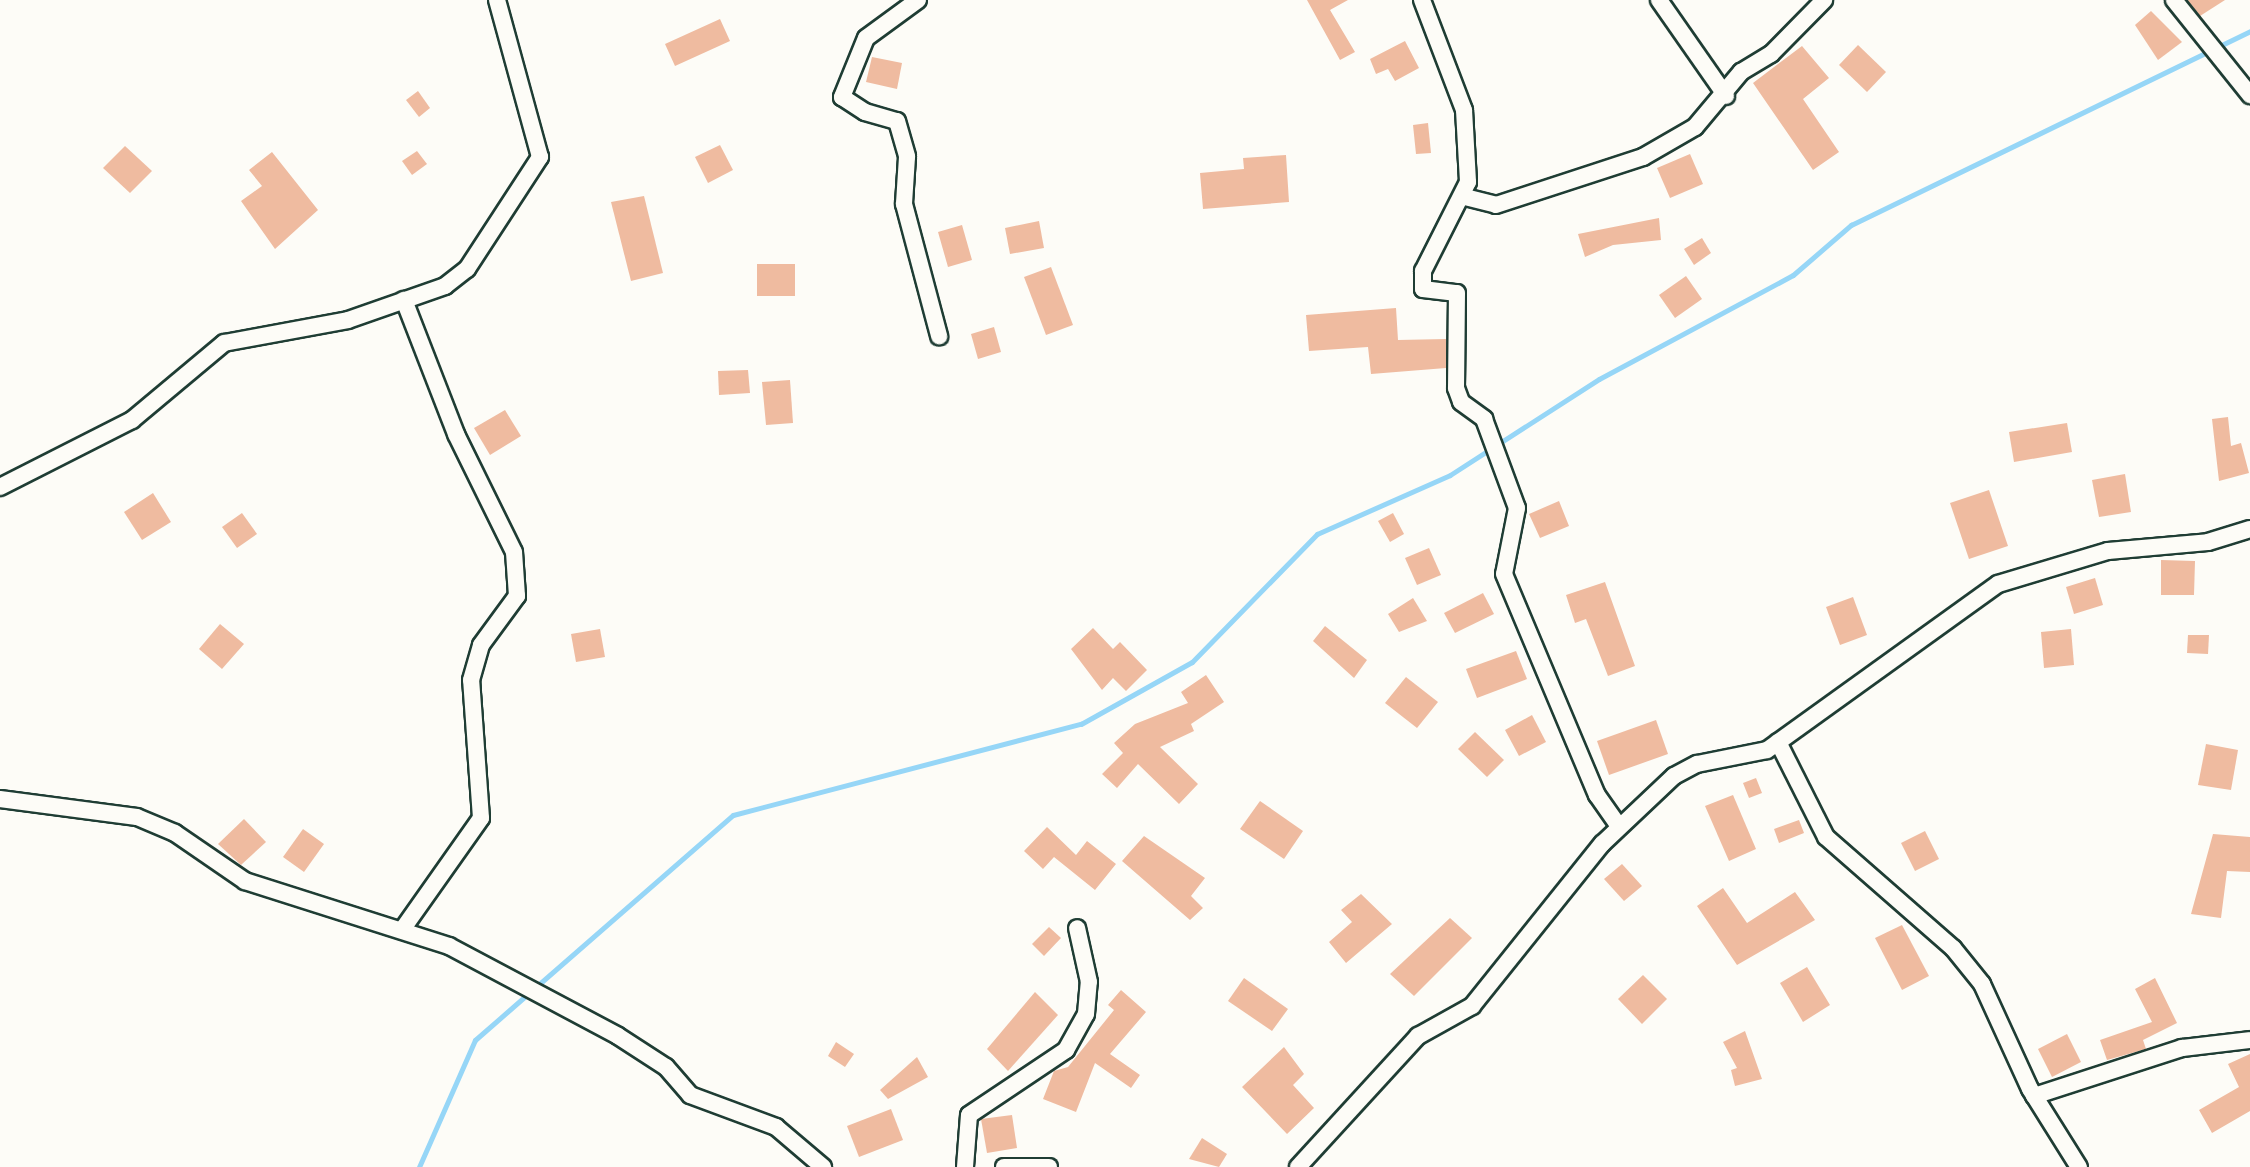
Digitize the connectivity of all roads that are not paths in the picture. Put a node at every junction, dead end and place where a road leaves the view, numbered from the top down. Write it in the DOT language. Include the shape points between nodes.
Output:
graph roads {
  1 [pos="497,0"];
  2 [pos="918,0"];
  3 [pos="1422,0"];
  4 [pos="1659,0"];
  5 [pos="1824,0"];
  6 [pos="2174,0"];
  7 [pos="2250,95"];
  8 [pos="1726,96"];
  9 [pos="1465,197"];
  10 [pos="404,300"];
  11 [pos="939,336"];
  12 [pos="0,487"];
  13 [pos="2250,529"];
  14 [pos="1778,742"];
  15 [pos="0,799"];
  16 [pos="1619,827"];
  17 [pos="1077,928"];
  18 [pos="402,930"];
  19 [pos="2250,1040"];
  20 [pos="2034,1096"];
  21 [pos="823,1167"];
  22 [pos="965,1167"];
  23 [pos="1004,1167"];
  24 [pos="1049,1167"];
  25 [pos="1298,1167"];
  26 [pos="2079,1167"];
  1 -- 10 [label="street" via="540,143 539,162 467,269 445,286"];
  2 -- 11 [label="street" via="866,37 842,97 865,112 897,121 907,157 904,204"];
  3 -- 9 [label="street" via="1464,110"];
  4 -- 8 [label="street"];
  5 -- 8 [label="street" via="1771,54 1741,72"];
  6 -- 7 [label="street"];
  8 -- 9 [label="street" via="1695,127 1643,157 1496,205"];
  9 -- 16 [label="street" via="1443,228 1423,271 1423,289 1457,293 1456,388 1461,402 1484,419 1517,508 1504,574 1597,795"];
  10 -- 12 [label="street" via="348,320 224,343 132,419"];
  10 -- 18 [label="street" via="456,434 514,552 517,596 481,645 471,680 481,818"];
  13 -- 14 [label="street" via="2208,542 2108,551 1998,584"];
  14 -- 16 [label="street" via="1696,764 1654,791"];
  14 -- 20 [label="street" via="1826,837 1953,948 1982,984"];
  15 -- 18 [label="street" via="137,817 176,833 245,881"];
  16 -- 25 [label="street" via="1472,1006 1418,1035"];
  17 -- 22 [label="street" via="1089,982 1086,1014 1066,1050 969,1115"];
  18 -- 21 [label="street" via="548,994 666,1067 690,1095 776,1127"];
  19 -- 20 [label="street" via="2182,1048"];
  20 -- 26 [label="street"];
  23 -- 24 [label="street"];
}
